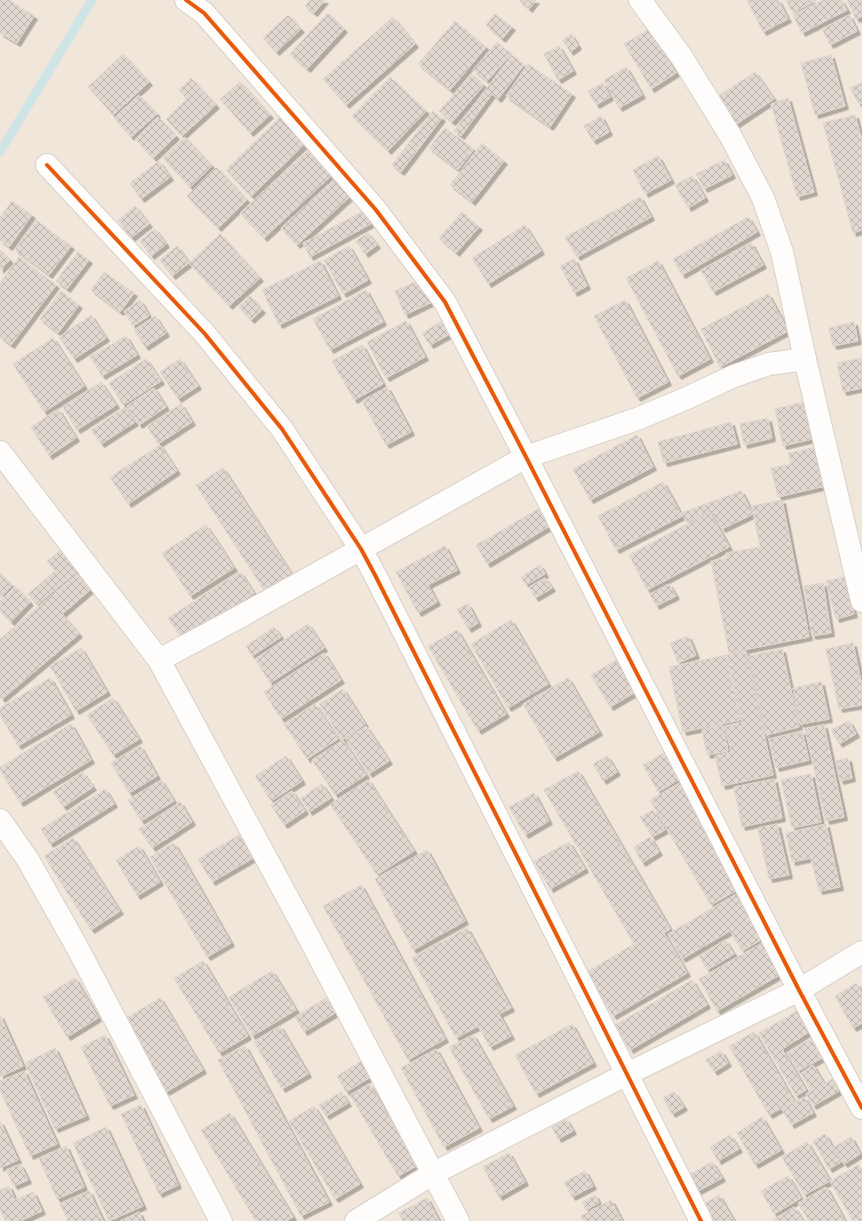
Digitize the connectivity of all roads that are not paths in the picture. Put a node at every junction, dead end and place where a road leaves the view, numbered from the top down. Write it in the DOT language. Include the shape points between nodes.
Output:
graph roads {
  1 [pos="186,0"];
  2 [pos="640,0"];
  3 [pos="47,165"];
  4 [pos="805,359"];
  5 [pos="0,452"];
  6 [pos="526,456"];
  7 [pos="361,549"];
  8 [pos="862,601"];
  9 [pos="159,660"];
  10 [pos="0,820"];
  11 [pos="862,952"];
  12 [pos="799,990"];
  13 [pos="627,1074"];
  14 [pos="862,1108"];
  15 [pos="434,1173"];
  16 [pos="221,1221"];
  17 [pos="356,1221"];
  18 [pos="458,1221"];
  19 [pos="701,1221"];
  1 -- 6 [label="street" via="204,13 371,204 418,265 445,302"];
  2 -- 4 [label="street" via="681,56 726,128 763,198 782,252"];
  3 -- 7 [label="street" via="205,334 282,429"];
  4 -- 6 [label="street" via="769,364 734,376 637,419"];
  4 -- 8 [label="street"];
  5 -- 9 [label="street"];
  6 -- 7 [label="street"];
  6 -- 12 [label="street"];
  7 -- 9 [label="street"];
  7 -- 13 [label="street"];
  9 -- 15 [label="street"];
  10 -- 16 [label="street" via="28,860 77,947"];
  11 -- 12 [label="street"];
  12 -- 13 [label="street"];
  12 -- 14 [label="street"];
  13 -- 15 [label="street"];
  13 -- 19 [label="street"];
  15 -- 17 [label="street"];
  15 -- 18 [label="street"];
}
